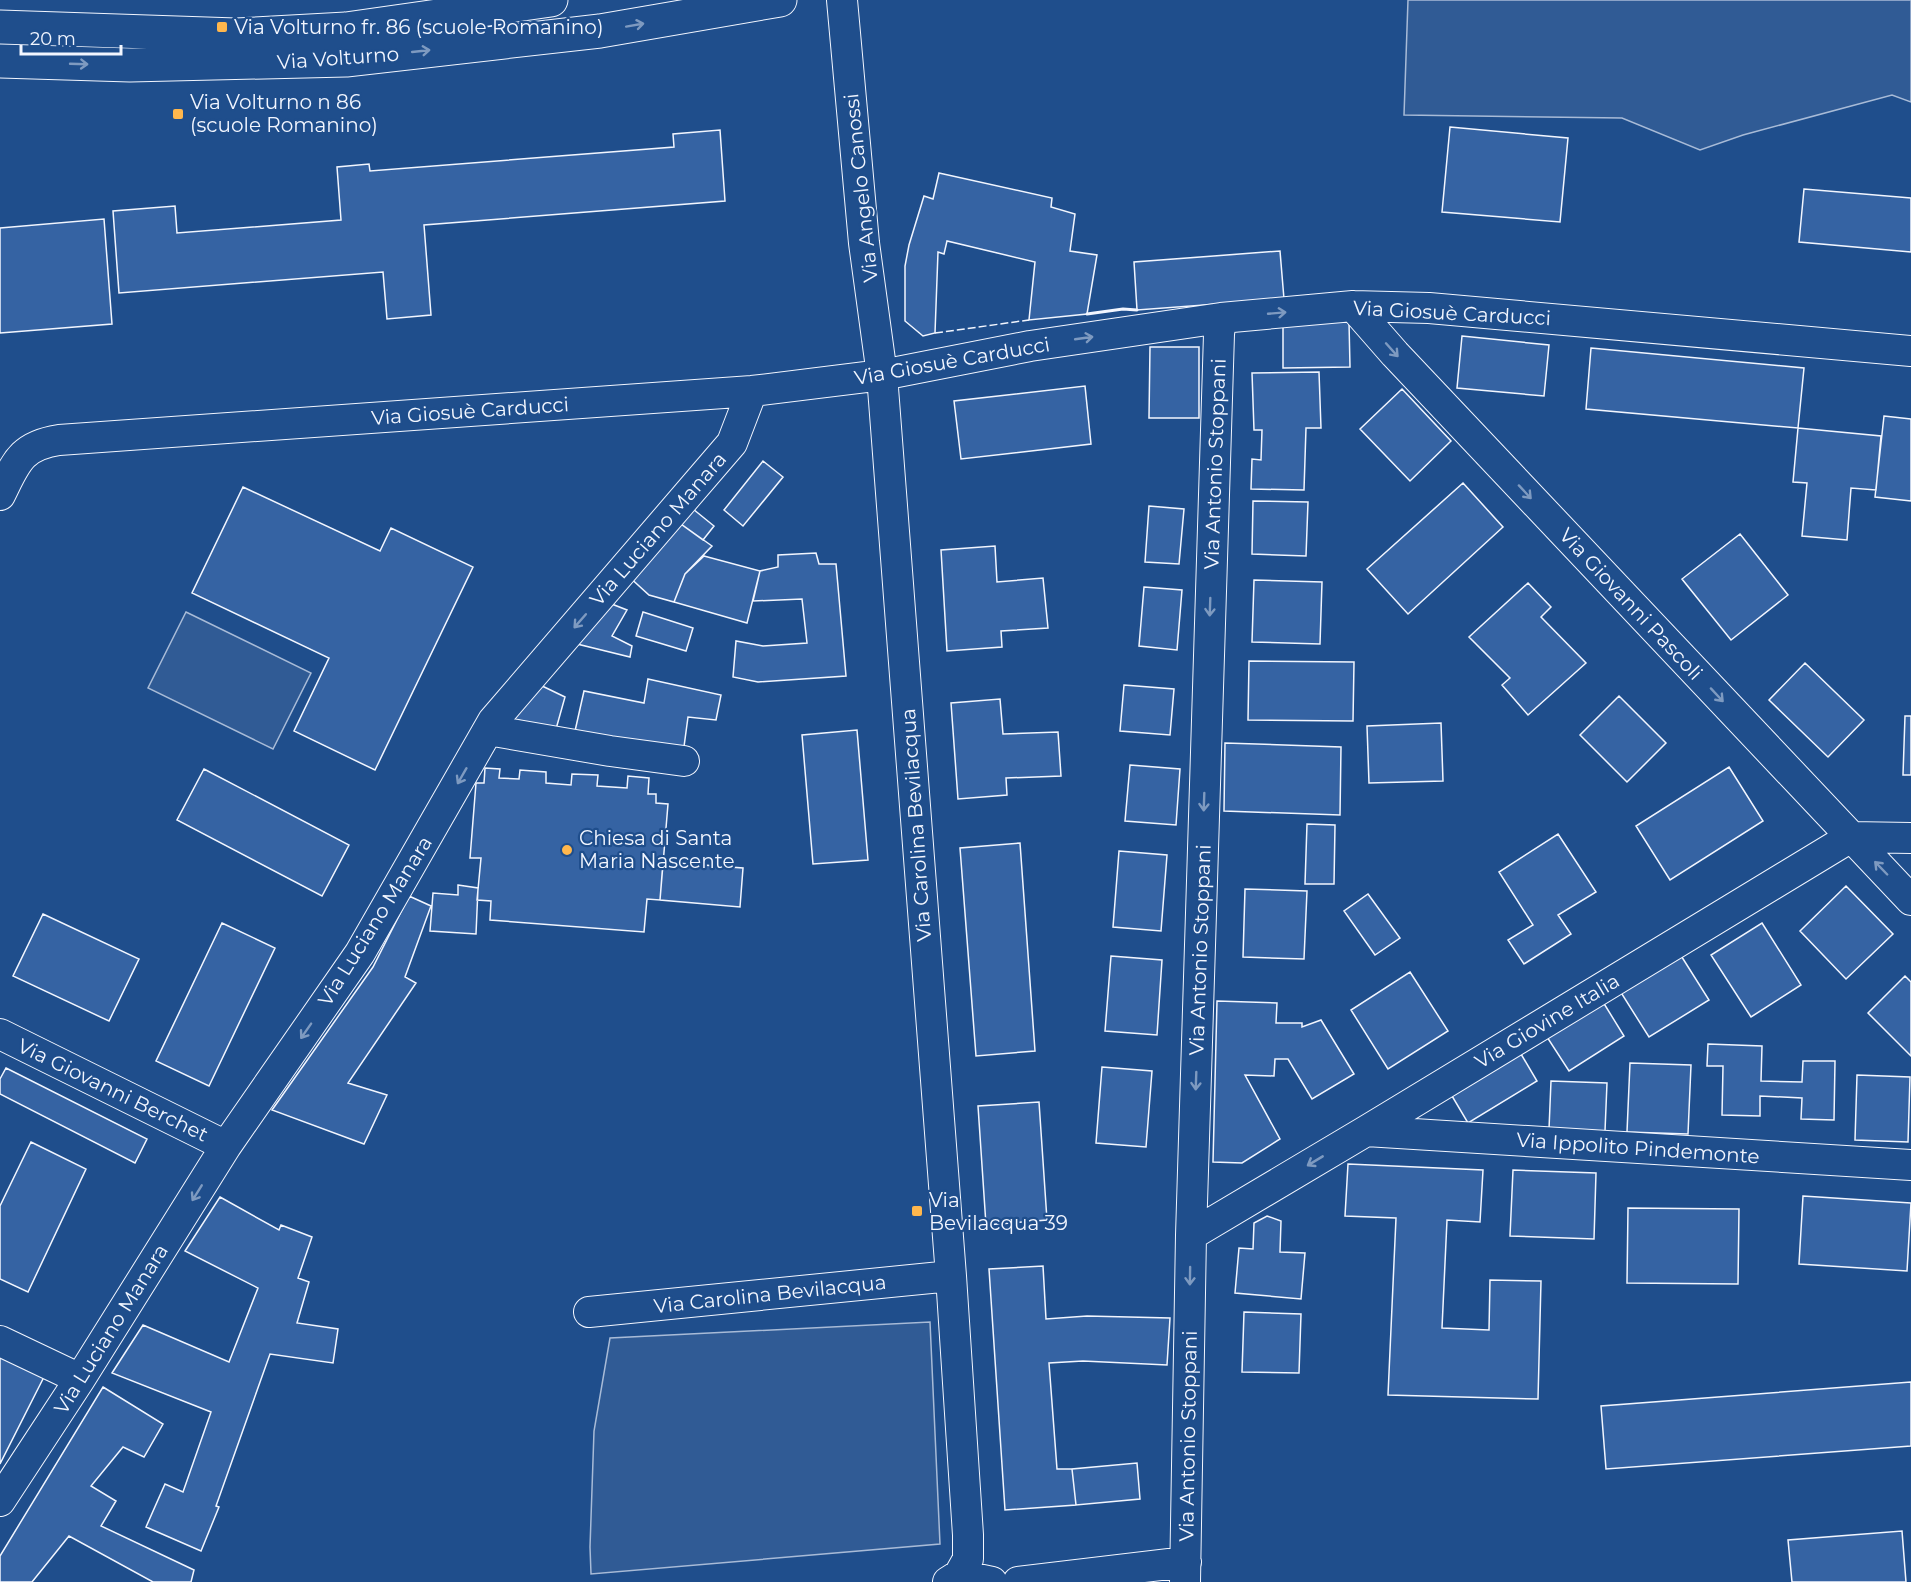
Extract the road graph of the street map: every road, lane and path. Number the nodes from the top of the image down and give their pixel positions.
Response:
1 (550, 0) edge
2 (780, 0) edge
3 (842, 0) edge
4 (0, 27) edge
5 (0, 61) edge
6 (1353, 306) junction
7 (1221, 318) junction
8 (1911, 351) edge
9 (882, 375) junction
10 (752, 391) junction
11 (8, 456) edge
12 (0, 495) edge
13 (489, 730) junction
14 (684, 761) dead end
15 (1851, 837) junction
16 (1911, 838) edge
17 (1911, 900) edge
18 (0, 1034) edge
19 (1366, 1131) junction
20 (226, 1146) junction
21 (1911, 1165) edge
22 (1191, 1235) junction
23 (951, 1275) junction
24 (589, 1312) dead end
25 (0, 1341) edge
26 (80, 1379) junction
27 (0, 1501) edge
28 (1186, 1572) edge
29 (953, 1578) edge
30 (992, 1582) edge
31 (1018, 1582) edge

1 - 4 street, Via Volturno
5 -> 2 street, Via Volturno
3 - 9 street, Via Angelo Canossi
7 -> 6 street, Via Giosuè Carducci
6 - 8 street, Via Giosuè Carducci
6 -> 15 street, Via Giovanni Pascoli
9 -> 7 street, Via Giosuè Carducci
7 -> 22 street, Via Antonio Stoppani
9 - 10 street, Via Giosuè Carducci
9 - 23 street, Via Carolina Bevilacqua
10 - 11 street, Via Giosuè Carducci
10 -> 13 street, Via Luciano Manara
11 - 12 street
13 - 14 street
13 -> 20 street, Via Luciano Manara
15 - 16 street
17 -> 15 street, Via Giovanni Pascoli
15 - 19 street, Via Giovine Italia
18 - 20 street, Via Giovanni Berchet
19 - 21 street, Via Ippolito Pindemonte
19 -> 22 street, Via Giovine Italia
20 -> 26 street, Via Luciano Manara
22 -> 28 street, Via Antonio Stoppani
23 - 24 street, Via Carolina Bevilacqua
23 - 29 street, Via Carolina Bevilacqua
25 - 26 street
26 - 27 street, Via Luciano Manara
28 - 31 street
29 - 30 street

